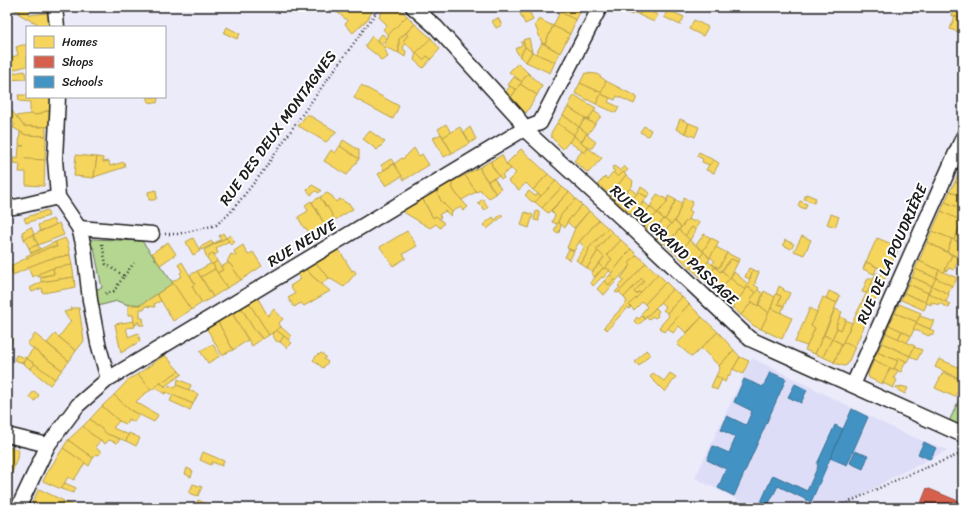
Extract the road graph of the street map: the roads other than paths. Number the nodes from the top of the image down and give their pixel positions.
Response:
1 (54, 7) edge
2 (413, 7) edge
3 (600, 7) edge
4 (57, 26) edge
5 (58, 98) edge
6 (524, 129) junction
7 (963, 137) edge
8 (58, 196) junction
9 (7, 208) edge
10 (79, 228) junction
11 (152, 234) road end
12 (108, 379) junction
13 (853, 385) junction
14 (7, 435) edge
15 (963, 435) edge
16 (48, 445) junction
17 (18, 508) edge

1 - 4 street
2 - 6 street, RUE DU GRAND PASSAGE
3 - 6 street, RUE NEUVE
5 - 8 street
6 - 12 street, RUE NEUVE
6 - 13 street, RUE DU GRAND PASSAGE
7 - 13 street, RUE DE LA POUDRIÈRE
8 - 9 street
8 - 10 street
10 - 11 street
10 - 12 street
12 - 16 street, RUE NEUVE
13 - 15 street, RUE DU GRAND PASSAGE
14 - 16 street
16 - 17 street, RUE NEUVE

